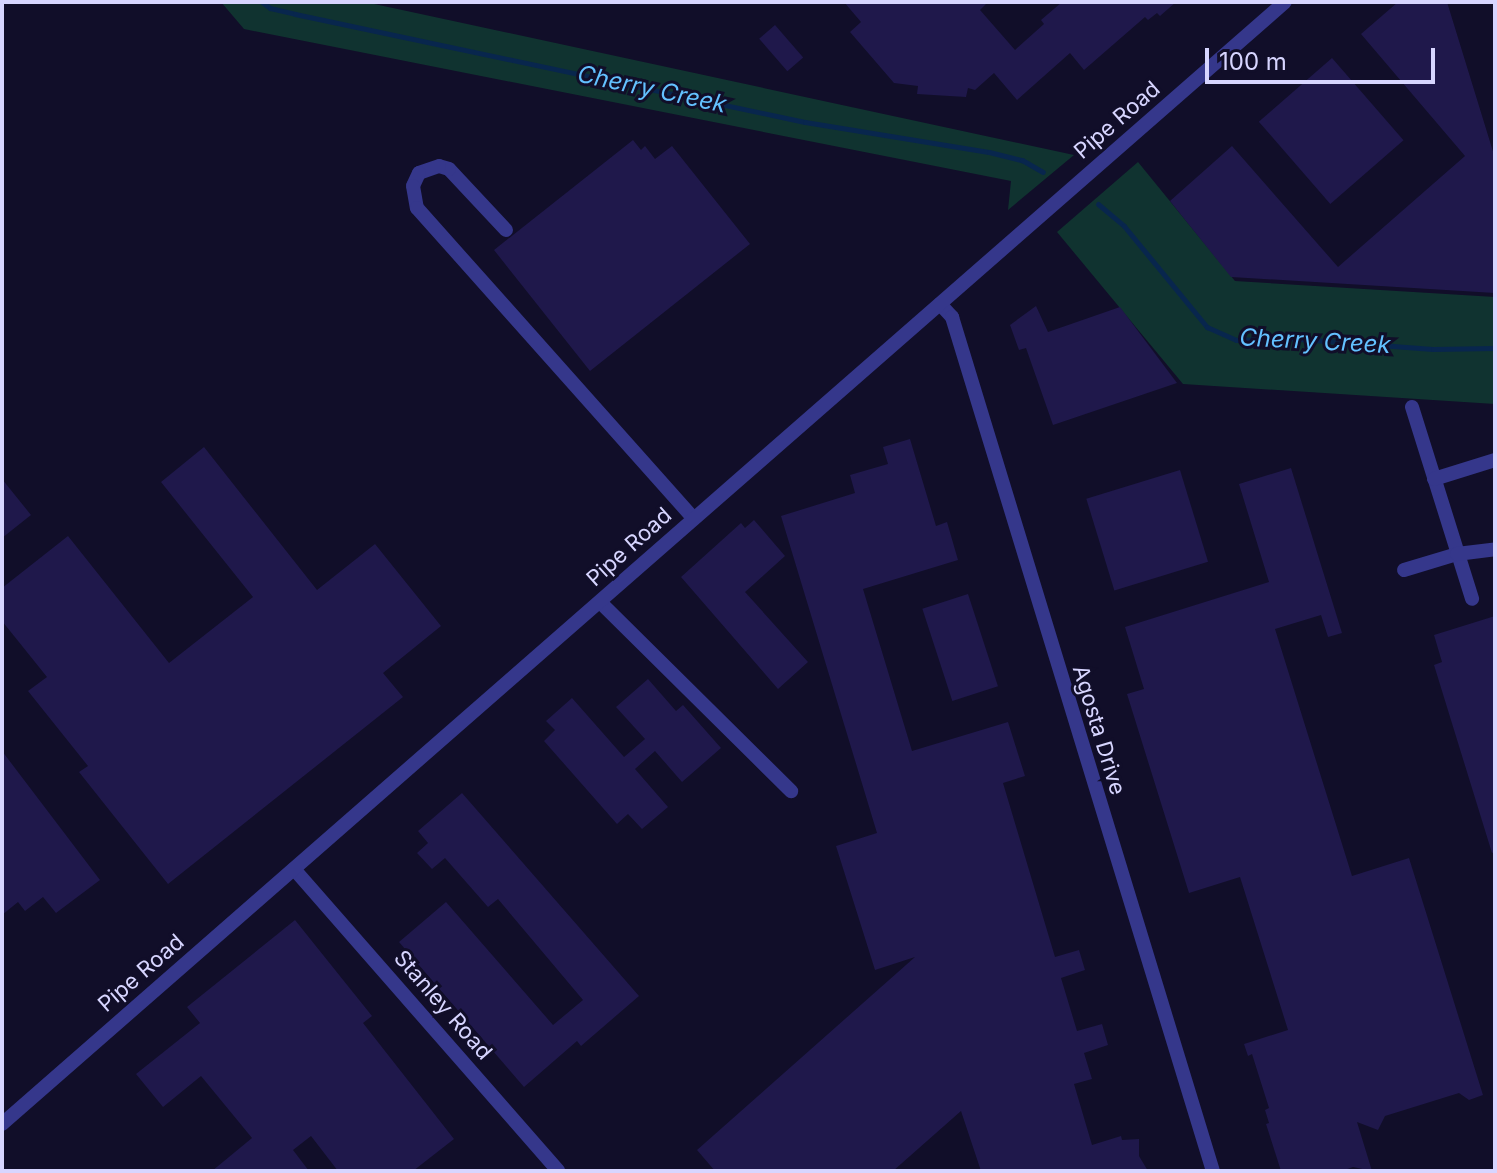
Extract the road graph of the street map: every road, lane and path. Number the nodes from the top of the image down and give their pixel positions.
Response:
1 (1285, 2) edge
2 (506, 230) dead end
3 (940, 304) junction
4 (1412, 407) dead end
5 (1495, 460) edge
6 (1434, 479) junction
7 (694, 519) junction
8 (1495, 549) edge
9 (1457, 554) junction
10 (1404, 570) dead end
11 (1472, 599) dead end
12 (600, 602) junction
13 (791, 791) dead end
14 (294, 869) junction
15 (2, 1124) edge
16 (558, 1171) edge
17 (1213, 1171) edge

1 - 3 street, Pipe Road
2 - 7 street
3 - 7 street, Pipe Road
3 - 17 street, Agosta Drive
4 - 6 street
5 - 6 street
6 - 9 street
7 - 12 street, Pipe Road
8 - 9 street
9 - 10 street
9 - 11 street
12 - 13 street
12 - 14 street, Pipe Road
14 - 15 street, Pipe Road
14 - 16 street, Stanley Road

